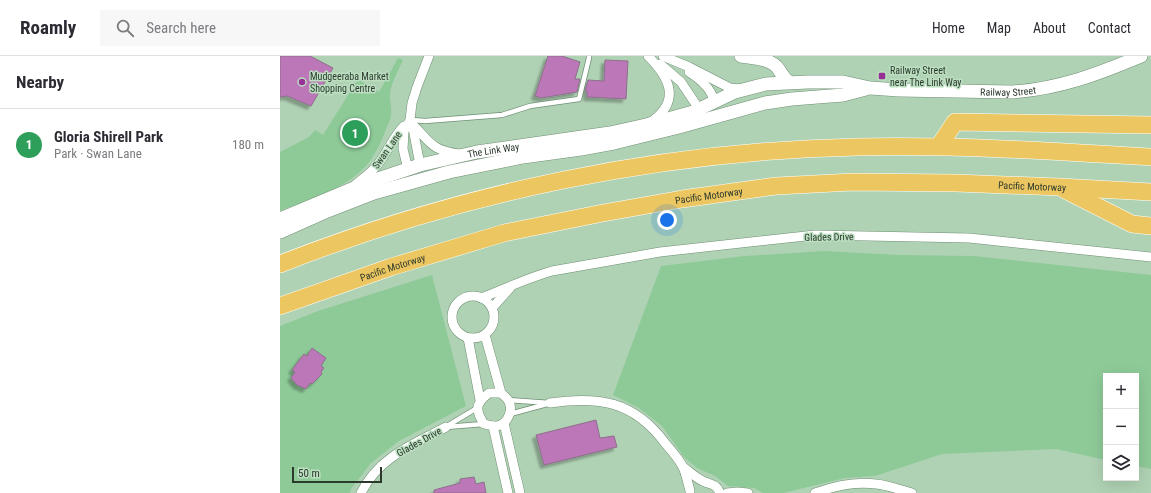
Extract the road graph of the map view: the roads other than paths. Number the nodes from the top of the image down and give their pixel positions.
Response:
1 (429, 56) edge
2 (589, 56) edge
3 (648, 56) edge
4 (663, 56) edge
5 (741, 56) edge
6 (1141, 56) edge
7 (789, 82) junction
8 (870, 88) junction
9 (746, 89) junction
10 (714, 103) junction
11 (699, 109) junction
12 (709, 119) junction
13 (410, 122) junction
14 (646, 125) junction
15 (1151, 125) edge
16 (939, 146) junction
17 (464, 154) junction
18 (1151, 158) edge
19 (414, 167) junction
20 (418, 180) junction
21 (1060, 187) junction
22 (347, 190) junction
23 (1151, 192) edge
24 (280, 219) edge
25 (1151, 226) edge
26 (280, 232) edge
27 (1151, 257) edge
28 (280, 264) edge
29 (511, 287) junction
30 (481, 298) junction
31 (280, 306) edge
32 (492, 308) junction
33 (485, 335) junction
34 (468, 338) junction
35 (500, 393) junction
36 (508, 400) junction
37 (550, 403) junction
38 (479, 404) junction
39 (510, 414) junction
40 (504, 423) junction
41 (488, 425) junction
42 (446, 427) junction
43 (683, 467) junction
44 (705, 482) junction
45 (690, 492) edge
46 (361, 493) edge
47 (508, 493) edge
48 (520, 493) edge
49 (720, 493) edge
50 (727, 493) edge
51 (748, 493) edge
52 (815, 493) edge
53 (912, 493) edge

1 - 13 street, Swan Lane
2 - 13 lane
3 - 11 street
3 - 14 street
4 - 9 street, Railway Street
4 - 10 street, Railway Street
5 - 7 main road
6 - 8 main road, Railway Street
7 - 8 main road, Railway Street
7 - 9 main road, Railway Street
8 - 12 main road, Railway Street
9 - 10 main road, Railway Street
10 - 11 main road, The Link Way
10 - 12 main road
11 - 12 main road
11 - 14 main road, The Link Way
12 - 20 main road, Railway Street
13 - 17 street, Swan Lane
13 - 19 street, Swan Lane
13 - 19 street, Swan Lane
13 - 22 street, Swan Lane
14 - 17 main road, The Link Way
15 - 16 highway
16 - 18 highway
16 - 28 highway
17 - 19 main road, The Link Way
19 - 20 main road
19 - 22 main road, The Link Way
20 - 26 main road, Railway Street
21 - 23 highway, Pacific Motorway
21 - 25 highway
21 - 31 highway, Pacific Motorway
22 - 24 main road, The Link Way
27 - 29 street, Glades Drive
29 - 30 street, Glades Drive
29 - 32 street, Glades Drive
30 - 32 street
30 - 34 street, Glades Drive
32 - 33 street
33 - 34 street
33 - 35 street
34 - 38 street
35 - 36 street
35 - 38 street, Glades Drive
36 - 37 lane
36 - 39 street
37 - 39 lane
37 - 43 street
38 - 41 street
38 - 42 lane, Glades Drive
39 - 40 street
40 - 41 street, Glades Drive
40 - 48 street
41 - 42 lane, Glades Drive
41 - 47 street
42 - 46 street, Glades Drive
43 - 44 street
43 - 45 street
44 - 45 street
44 - 49 street
50 - 51 street
52 - 53 street

